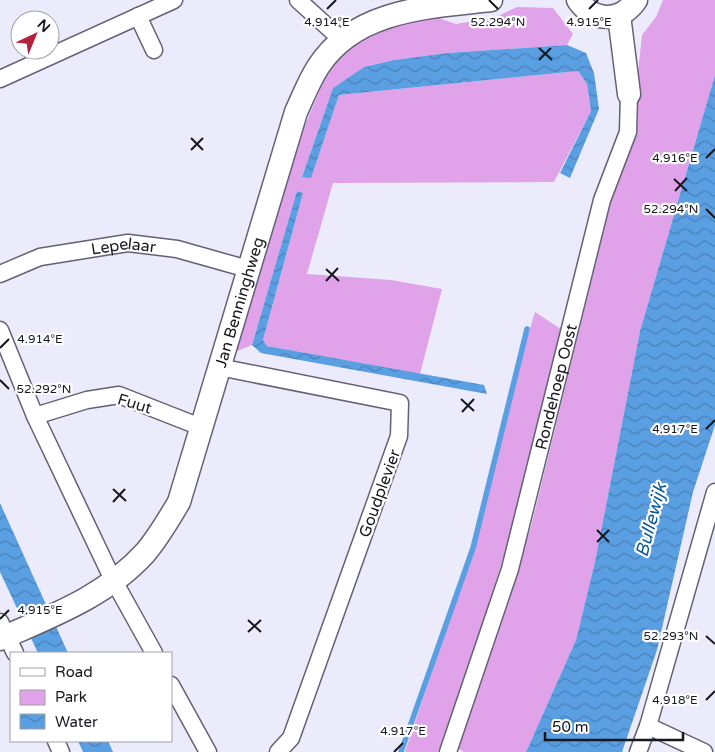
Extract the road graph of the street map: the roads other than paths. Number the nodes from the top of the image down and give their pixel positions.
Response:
1 (174, 0) edge
2 (298, 0) edge
3 (491, 0) edge
4 (578, 0) edge
5 (636, 0) edge
6 (619, 15) junction
7 (138, 16) junction
8 (342, 40) junction
9 (154, 50) dead end
10 (0, 79) edge
11 (629, 94) joint
12 (248, 269) junction
13 (0, 274) edge
14 (0, 330) edge
15 (219, 367) junction
16 (36, 416) junction
17 (203, 428) junction
18 (715, 492) edge
19 (114, 582) junction
20 (8, 637) edge
21 (153, 652) edge
22 (172, 687) edge
23 (648, 726) junction
24 (208, 752) edge
25 (278, 752) edge
26 (448, 752) edge
27 (638, 752) edge
28 (704, 752) edge

1 - 7 street
2 - 8 street
3 - 8 street, Jan Benninghweg
4 - 6 street
5 - 6 street
6 - 11 street, Rondehoep Oost
7 - 9 street
7 - 10 street
8 - 12 street, Jan Benninghweg
11 - 26 street, Rondehoep Oost
12 - 13 street, Lepelaar
12 - 15 street, Jan Benninghweg
14 - 16 street
15 - 17 street, Jan Benninghweg
15 - 25 street, Goudplevier
16 - 17 street, Fuut
16 - 19 street
17 - 19 street, Jan Benninghweg
18 - 23 street
19 - 20 street, Jan Benninghweg
19 - 21 street
22 - 24 street
23 - 27 street
23 - 28 street

